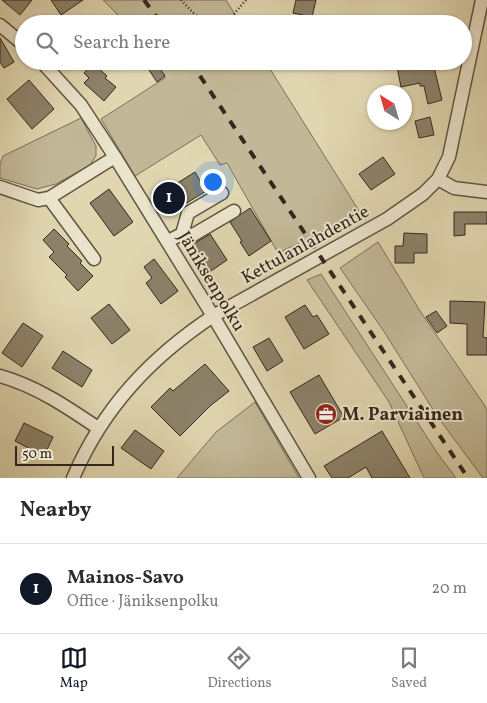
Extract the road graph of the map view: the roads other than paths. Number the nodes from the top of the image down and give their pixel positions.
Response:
1 (482, 0) edge
2 (0, 26) edge
3 (482, 34) edge
4 (15, 38) edge
5 (49, 70) edge
6 (115, 157) junction
7 (438, 179) junction
8 (0, 187) edge
9 (487, 192) edge
10 (222, 193) dead end
11 (49, 198) junction
12 (234, 211) dead end
13 (182, 234) junction
14 (168, 241) junction
15 (94, 259) dead end
16 (213, 316) junction
17 (0, 376) edge
18 (98, 428) junction
19 (72, 478) edge
20 (309, 478) edge

1 - 3 street, Kettulanlahdentie
2 - 4 street
3 - 7 street, Kettulanlahdentie
5 - 6 street, Jäniksenpolku
6 - 11 street
6 - 14 street, Jäniksenpolku
7 - 9 street
7 - 16 street, Kettulanlahdentie
8 - 11 street
10 - 13 street
11 - 15 street
12 - 13 street
13 - 14 street
14 - 16 street, Jäniksenpolku
16 - 18 street, Kettulanlahdentie
16 - 20 street, Jäniksenpolku
17 - 18 street
18 - 19 street, Kettulanlahdentie

